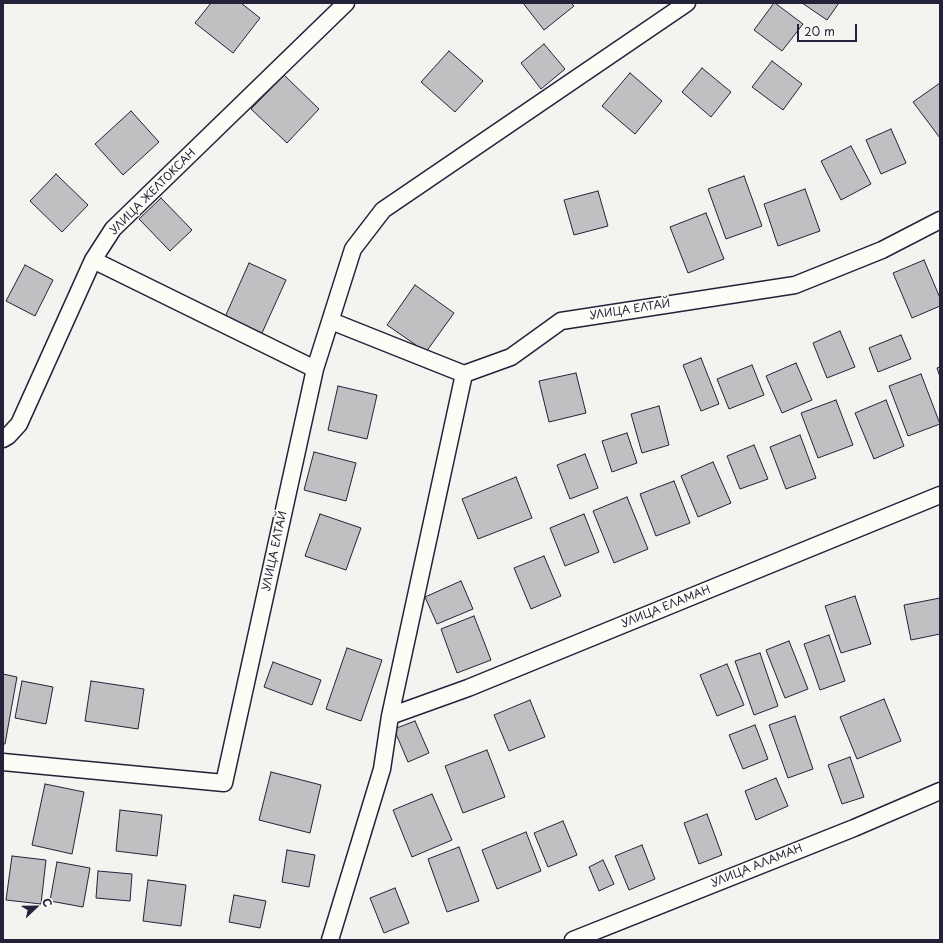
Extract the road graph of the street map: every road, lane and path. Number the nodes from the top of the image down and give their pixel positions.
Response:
1 (346, 3) edge
2 (687, 3) edge
3 (940, 220) edge
4 (94, 260) junction
5 (330, 320) junction
6 (315, 369) junction
7 (464, 374) junction
8 (3, 439) edge
9 (940, 495) edge
10 (390, 716) junction
11 (3, 762) edge
12 (940, 792) edge
13 (330, 940) edge
14 (573, 940) edge

1 - 4 street, УЛИЦА ЖЕЛТОКСАН
2 - 5 street, УЛИЦА ЕЛТАЙ
3 - 7 street, УЛИЦА ЕЛТАЙ
4 - 6 street
4 - 8 street, УЛИЦА ЖЕЛТОКСАН
5 - 6 street, УЛИЦА ЕЛТАЙ
5 - 7 street
6 - 11 street, УЛИЦА ЕЛТАЙ
7 - 10 street
9 - 10 street, УЛИЦА ЕЛАМАН
10 - 13 street
12 - 14 street, УЛИЦА АЛАМАН

